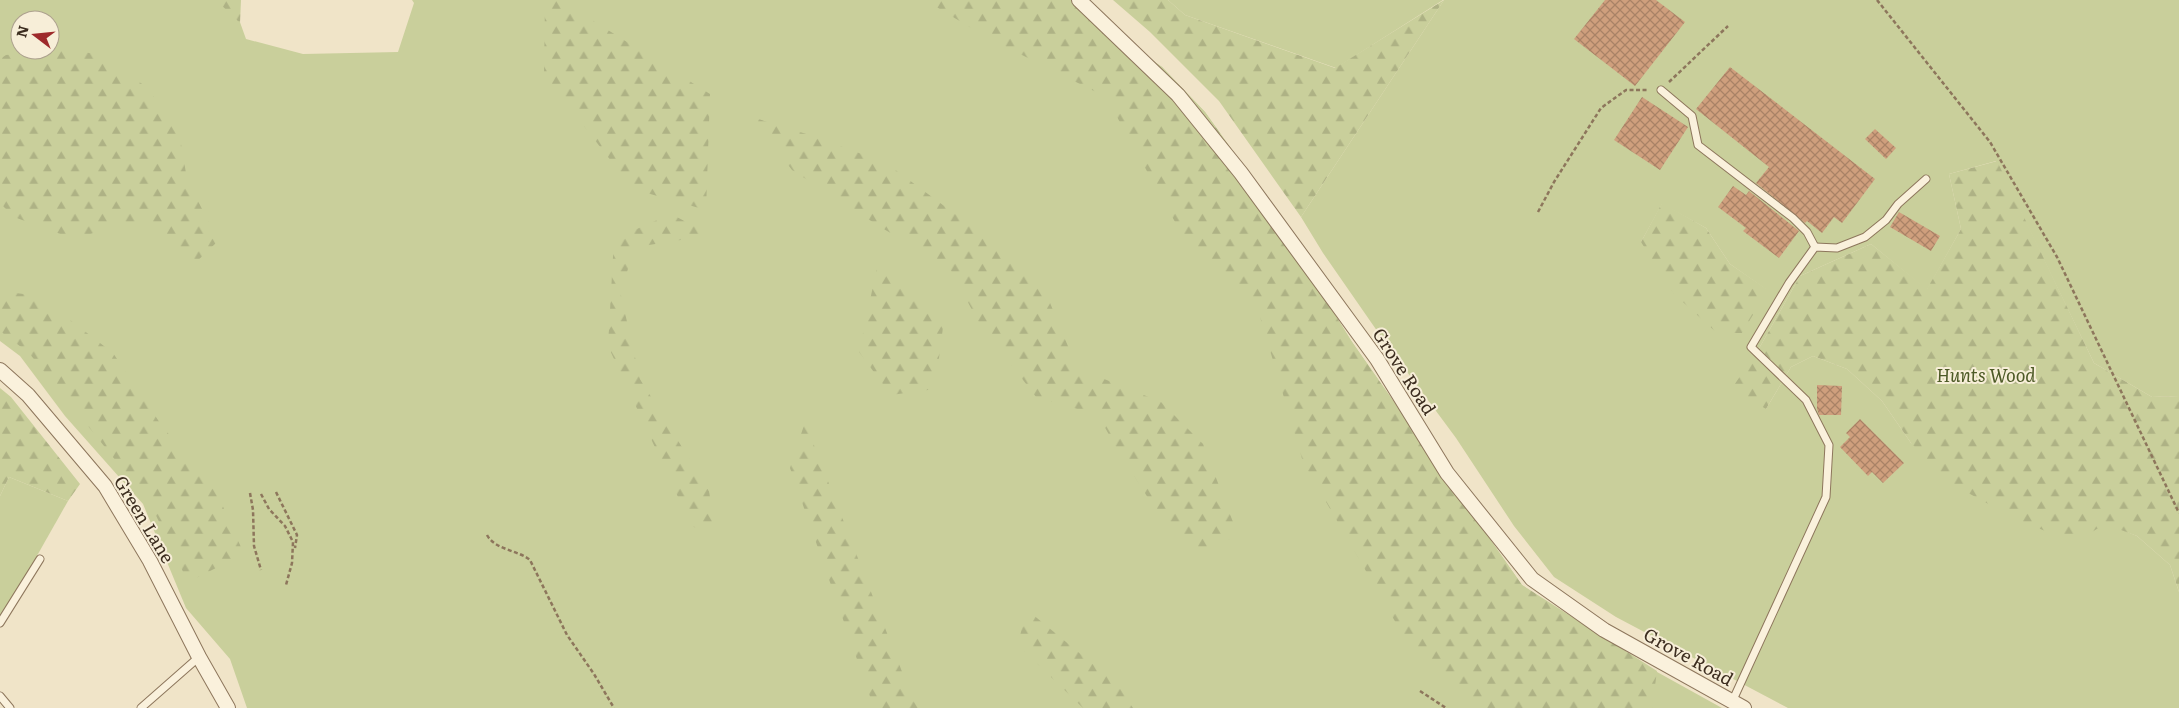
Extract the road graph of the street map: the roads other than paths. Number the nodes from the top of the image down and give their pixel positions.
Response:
1 (1079, 0) edge
2 (1661, 90) road end
3 (1926, 179) dead end
4 (1815, 247) junction
5 (0, 370) edge
6 (40, 559) dead end
7 (0, 622) edge
8 (199, 657) junction
9 (0, 696) edge
10 (1738, 705) edge
11 (10, 708) edge
12 (141, 708) edge
13 (228, 708) edge

1 - 10 street, Grove Road
2 - 4 lane
3 - 4 lane
4 - 10 lane
5 - 8 street, Green Lane
6 - 7 lane
8 - 12 lane
8 - 13 street, Green Lane
9 - 11 lane

